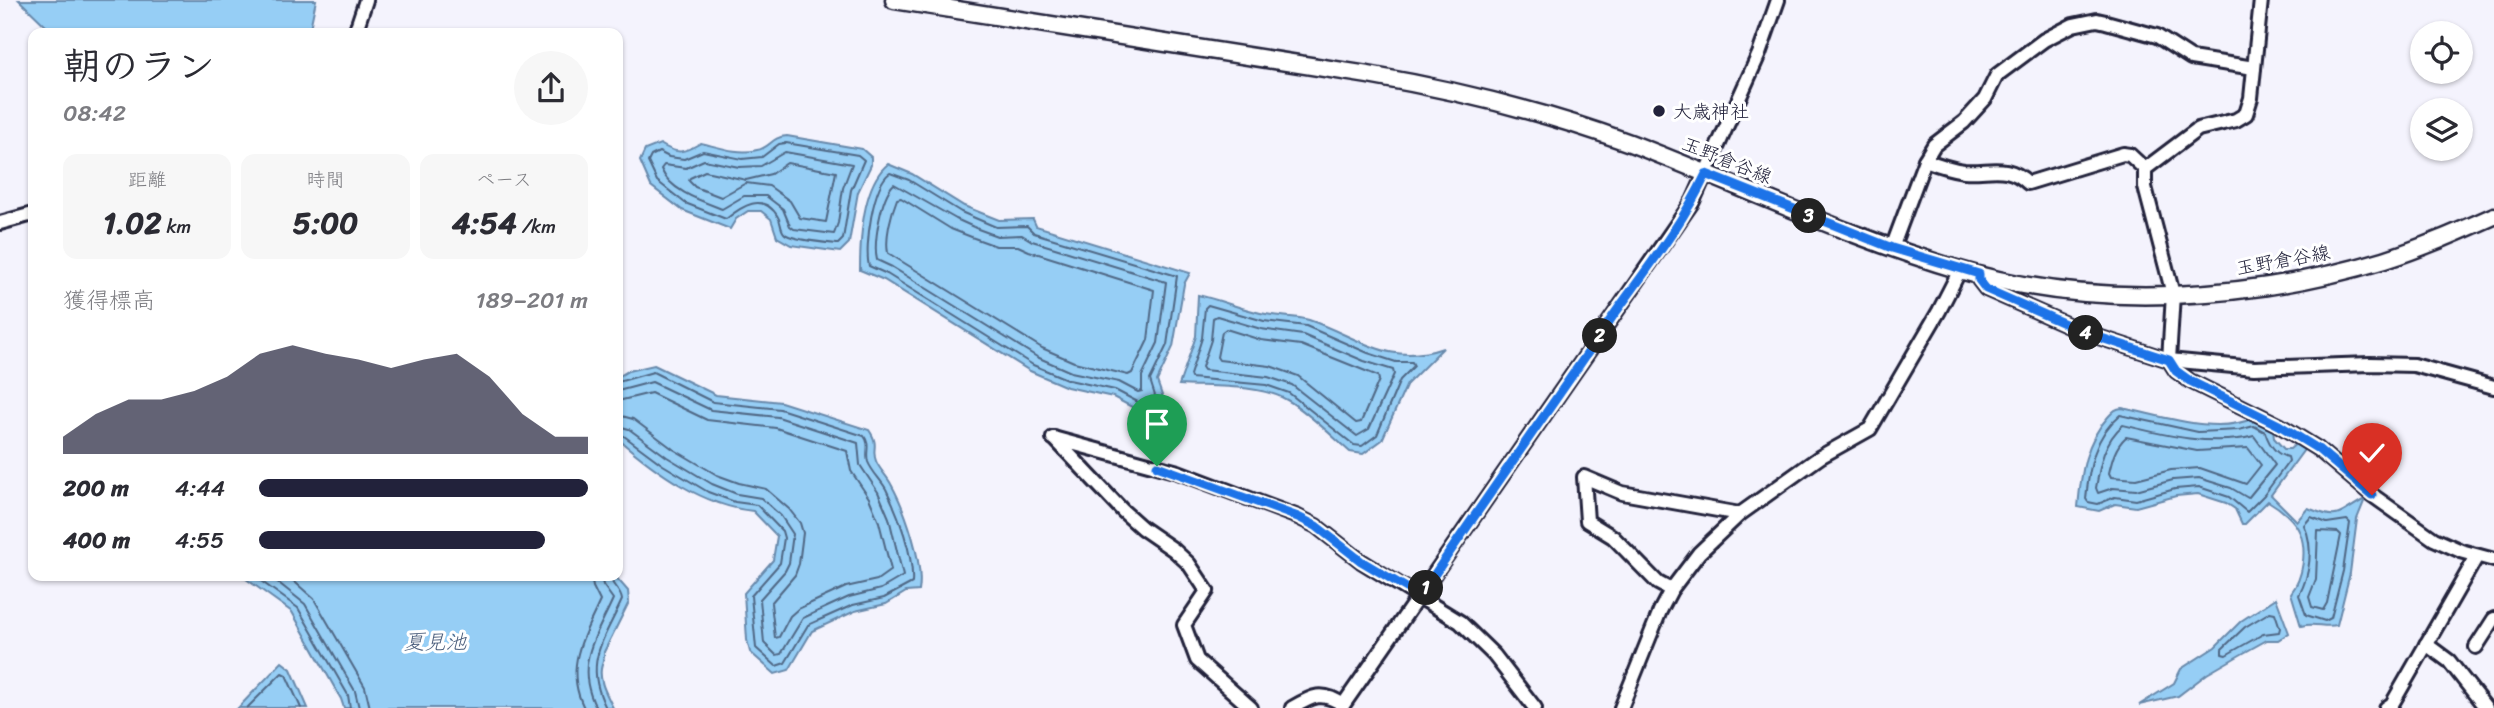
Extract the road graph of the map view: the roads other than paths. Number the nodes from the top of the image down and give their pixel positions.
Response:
1 (366, 0) edge
2 (894, 0) edge
3 (1778, 0) edge
4 (2261, 0) edge
5 (357, 28) edge
6 (2254, 68) junction
7 (1926, 160) junction
8 (2145, 169) junction
9 (1706, 174) junction
10 (28, 215) edge
11 (2494, 216) edge
12 (0, 223) edge
13 (1892, 248) junction
14 (1960, 270) junction
15 (1979, 274) junction
16 (2173, 294) junction
17 (2169, 360) junction
18 (2494, 387) edge
19 (1740, 514) junction
20 (2477, 556) junction
21 (2494, 560) edge
22 (1671, 590) junction
23 (1420, 596) junction
24 (2494, 619) edge
25 (2426, 643) junction
26 (2476, 647) dead end
27 (1627, 706) edge
28 (1342, 707) edge
29 (1251, 708) edge
30 (1292, 708) edge
31 (1535, 708) edge
32 (2386, 708) edge
33 (2486, 708) edge

1 - 5 street
2 - 9 main road, 玉野倉谷線
3 - 9 street
4 - 6 street
6 - 7 street
6 - 8 street
7 - 8 street
7 - 13 street
8 - 16 street
9 - 13 main road, 玉野倉谷線
9 - 23 street
10 - 12 street
11 - 16 main road, 玉野倉谷線
13 - 14 main road, 玉野倉谷線
14 - 15 main road, 玉野倉谷線
14 - 19 street
15 - 16 main road, 玉野倉谷線
15 - 17 street
16 - 17 street
17 - 18 street
17 - 20 street
19 - 22 street
19 - 22 street
20 - 21 street
20 - 25 street
22 - 27 street
23 - 28 street
23 - 29 street
23 - 31 street
24 - 26 street
25 - 32 street
25 - 33 street
28 - 30 street

